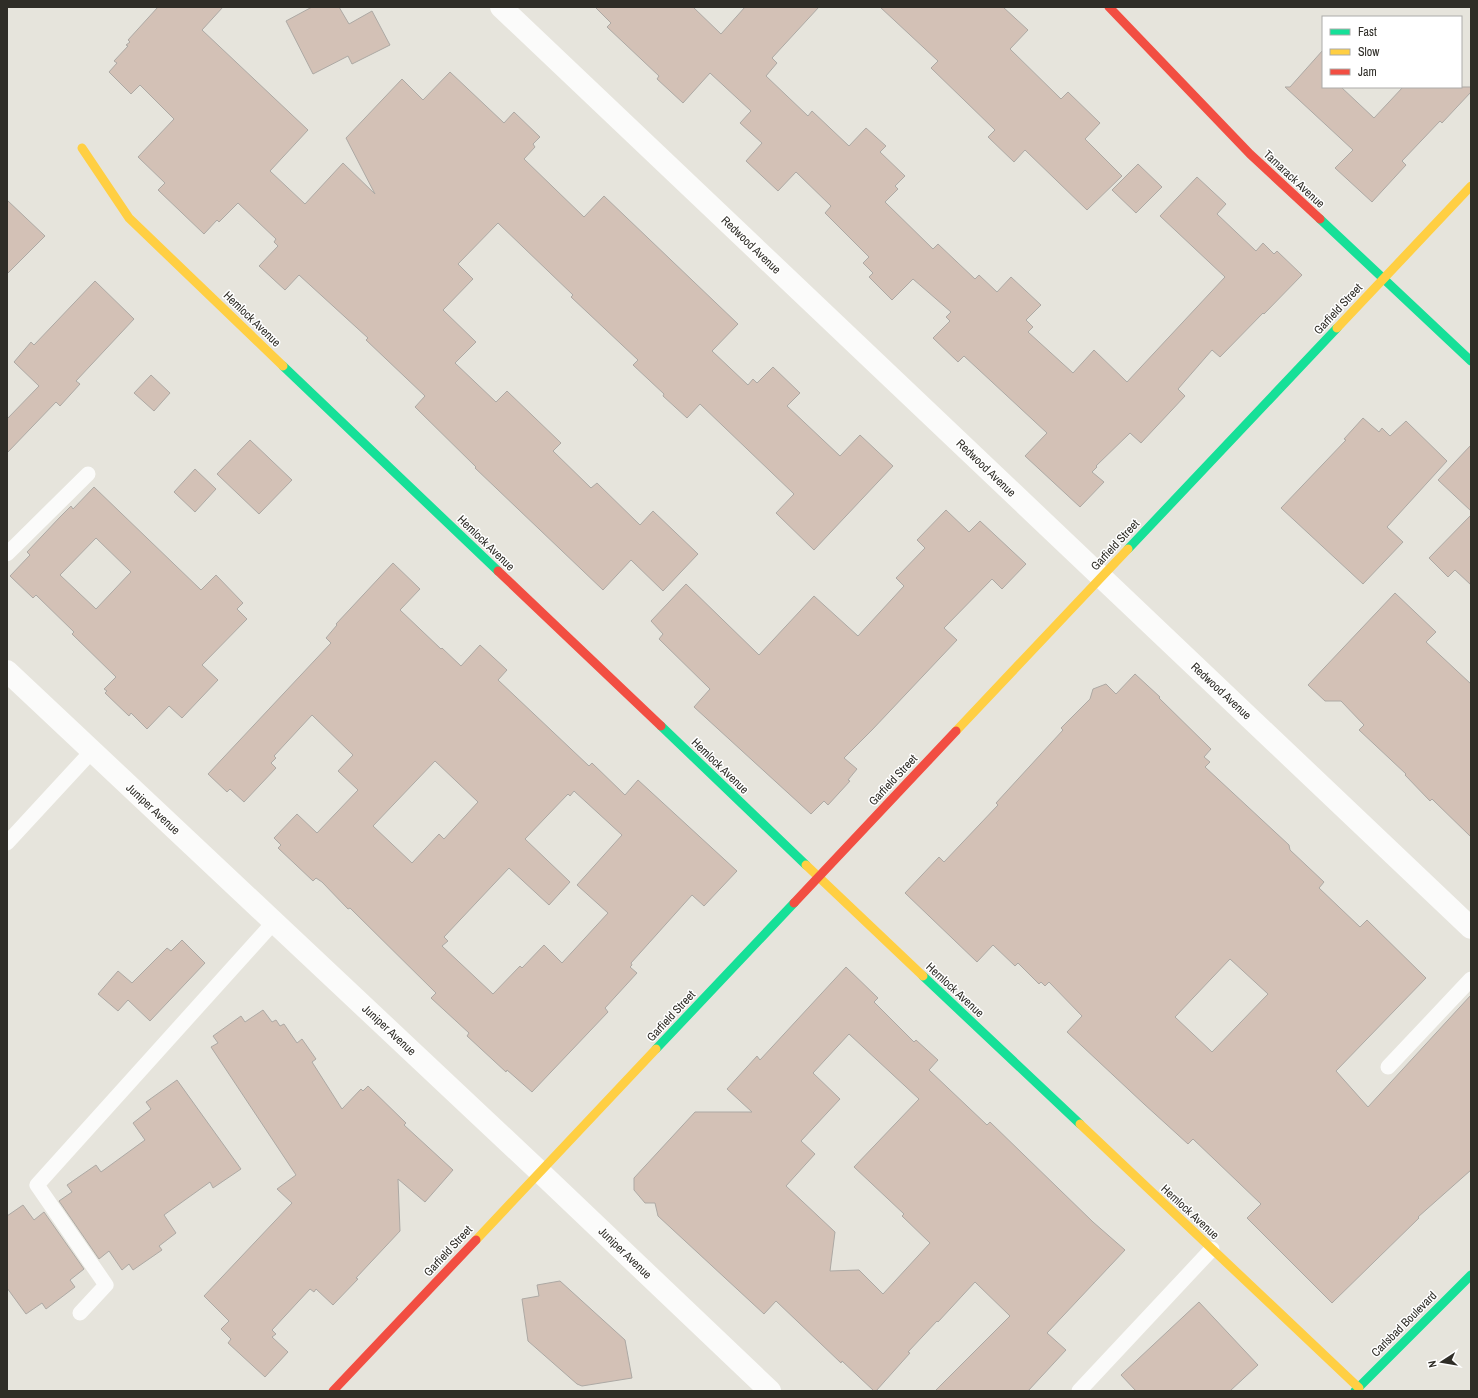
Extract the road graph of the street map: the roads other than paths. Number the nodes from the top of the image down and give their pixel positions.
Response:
1 (501, 7) edge
2 (1109, 7) edge
3 (82, 148) dead end
4 (1471, 186) edge
5 (1383, 279) junction
6 (1471, 361) edge
7 (88, 474) dead end
8 (7, 554) edge
9 (1101, 577) junction
10 (7, 671) edge
11 (92, 750) junction
12 (7, 843) edge
13 (818, 877) junction
14 (274, 922) junction
15 (1471, 928) edge
16 (1471, 979) edge
17 (1388, 1067) dead end
18 (540, 1172) junction
19 (1212, 1249) junction
20 (1471, 1275) edge
21 (80, 1313) dead end
22 (1357, 1389) edge
23 (333, 1391) edge
24 (770, 1391) edge
25 (1079, 1391) edge

1 - 9 street, Redwood Avenue
2 - 5 street, Tamarack Avenue
3 - 13 street, Hemlock Avenue
4 - 5 street, Garfield Street
5 - 6 street, Tamarack Avenue
5 - 9 street, Garfield Street
7 - 8 lane
9 - 13 street, Garfield Street
9 - 15 street, Redwood Avenue
10 - 11 street, Juniper Avenue
11 - 12 lane
11 - 14 street, Juniper Avenue
13 - 18 street, Garfield Street
13 - 19 street, Hemlock Avenue
14 - 18 street, Juniper Avenue
14 - 21 lane
16 - 17 lane
18 - 23 street, Garfield Street
18 - 24 street, Juniper Avenue
19 - 22 street, Hemlock Avenue
19 - 25 lane
20 - 22 street, Carlsbad Boulevard

